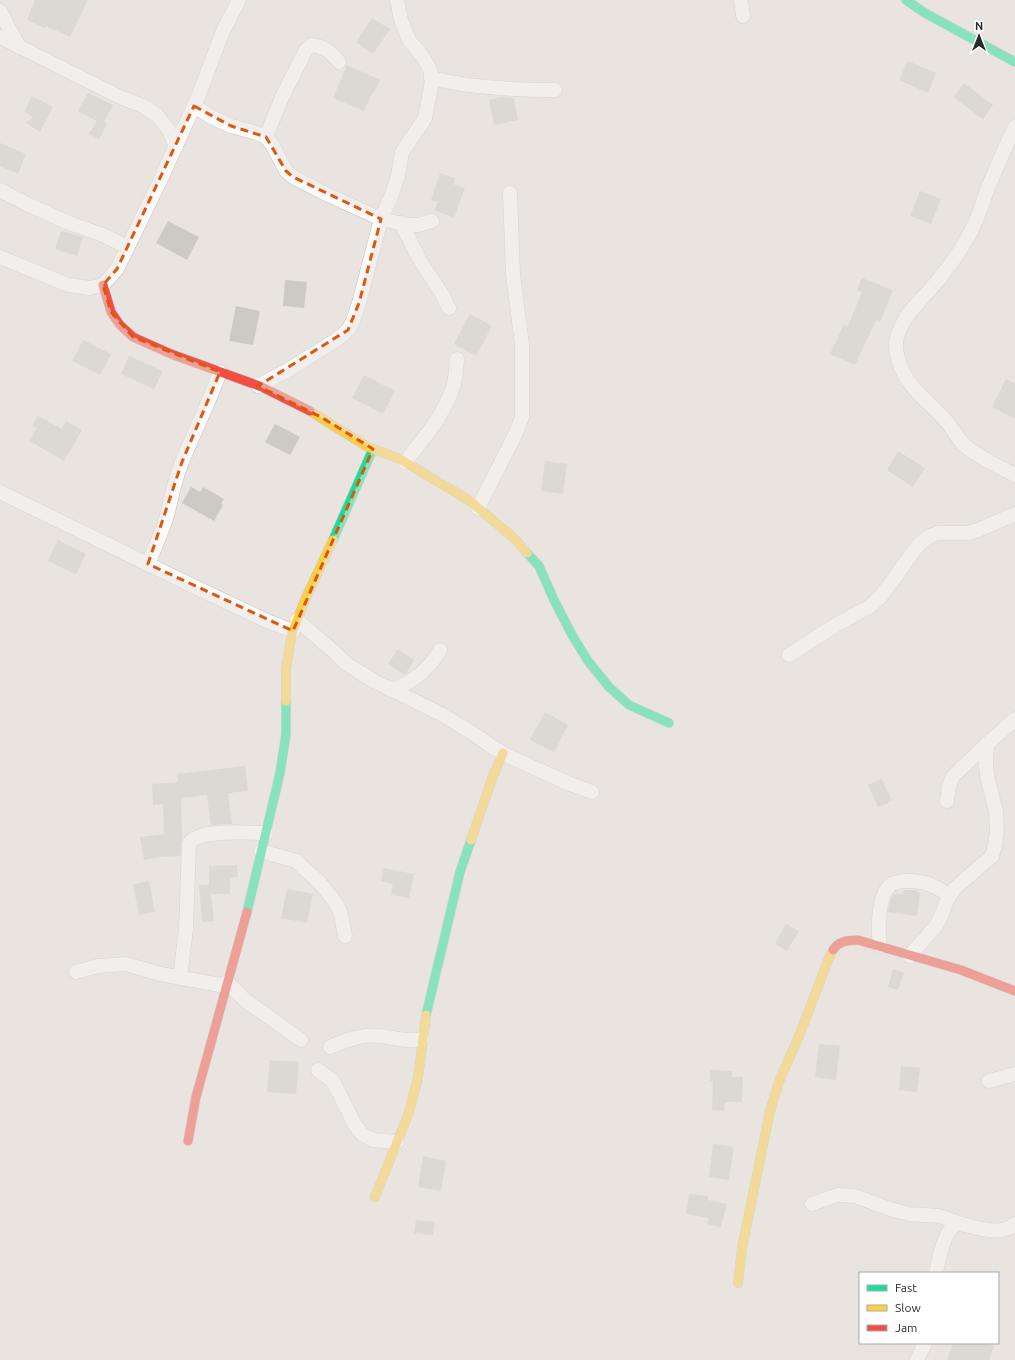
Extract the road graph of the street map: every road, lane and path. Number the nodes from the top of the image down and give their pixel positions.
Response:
1 (8, 0) edge
2 (239, 0) edge
3 (397, 0) edge
4 (741, 0) edge
5 (906, 0) edge
6 (0, 10) edge
7 (743, 16) dead end
8 (0, 37) edge
9 (19, 47) junction
10 (339, 62) dead end
11 (1015, 62) edge
12 (431, 78) junction
13 (556, 90) dead end
14 (194, 106) junction
15 (1015, 127) edge
16 (266, 137) junction
17 (176, 146) junction
18 (0, 190) edge
19 (510, 193) dead end
20 (381, 219) junction
21 (432, 222) dead end
22 (401, 224) junction
23 (127, 247) junction
24 (0, 257) edge
25 (103, 285) junction
26 (449, 308) dead end
27 (457, 360) dead end
28 (220, 372) junction
29 (258, 386) junction
30 (373, 449) junction
31 (405, 462) junction
32 (1015, 475) edge
33 (0, 492) edge
34 (478, 508) junction
35 (1015, 514) edge
36 (148, 564) junction
37 (295, 625) junction
38 (440, 650) dead end
39 (789, 655) dead end
40 (392, 690) junction
41 (1015, 719) edge
42 (669, 723) dead end
43 (987, 744) junction
44 (503, 753) junction
45 (592, 792) dead end
46 (947, 802) dead end
47 (266, 833) junction
48 (261, 851) junction
49 (950, 896) junction
50 (345, 936) dead end
51 (880, 946) junction
52 (909, 956) junction
53 (76, 972) dead end
54 (180, 978) junction
55 (226, 984) junction
56 (1015, 991) edge
57 (422, 1039) junction
58 (301, 1040) dead end
59 (330, 1047) dead end
60 (318, 1070) dead end
61 (1015, 1074) edge
62 (989, 1080) dead end
63 (188, 1141) dead end
64 (397, 1142) junction
65 (375, 1197) dead end
66 (812, 1204) dead end
67 (962, 1224) junction
68 (1015, 1224) edge
69 (936, 1272) edge
70 (738, 1283) dead end
71 (924, 1344) edge
72 (916, 1360) edge

1 - 6 street
2 - 14 street
3 - 12 street
4 - 7 street
5 - 11 street
6 - 9 street
8 - 9 street
9 - 17 street
10 - 16 street
12 - 13 street
12 - 20 street
14 - 16 street
14 - 17 street
15 - 32 street
16 - 20 street
17 - 23 street
18 - 23 street
19 - 34 street
20 - 22 street
20 - 29 street
21 - 22 street
22 - 26 street
23 - 25 street
24 - 25 street
25 - 28 street
27 - 31 street
28 - 29 street
28 - 36 street
29 - 30 street
30 - 31 street
30 - 37 street
31 - 34 street
33 - 36 street
34 - 42 street
35 - 39 street
36 - 37 street
37 - 40 street
37 - 47 street
38 - 40 street
40 - 44 street
41 - 43 street
43 - 46 street
43 - 49 street
44 - 45 street
44 - 57 street
47 - 48 street
47 - 54 street
48 - 50 street
48 - 55 street
49 - 51 street
49 - 52 street
51 - 52 street
51 - 70 street
52 - 56 street
53 - 54 street
54 - 55 street
55 - 58 street
55 - 63 street
57 - 59 street
57 - 64 street
60 - 64 street
61 - 62 street
64 - 65 street
66 - 67 street
67 - 68 street
67 - 69 street
71 - 72 street

